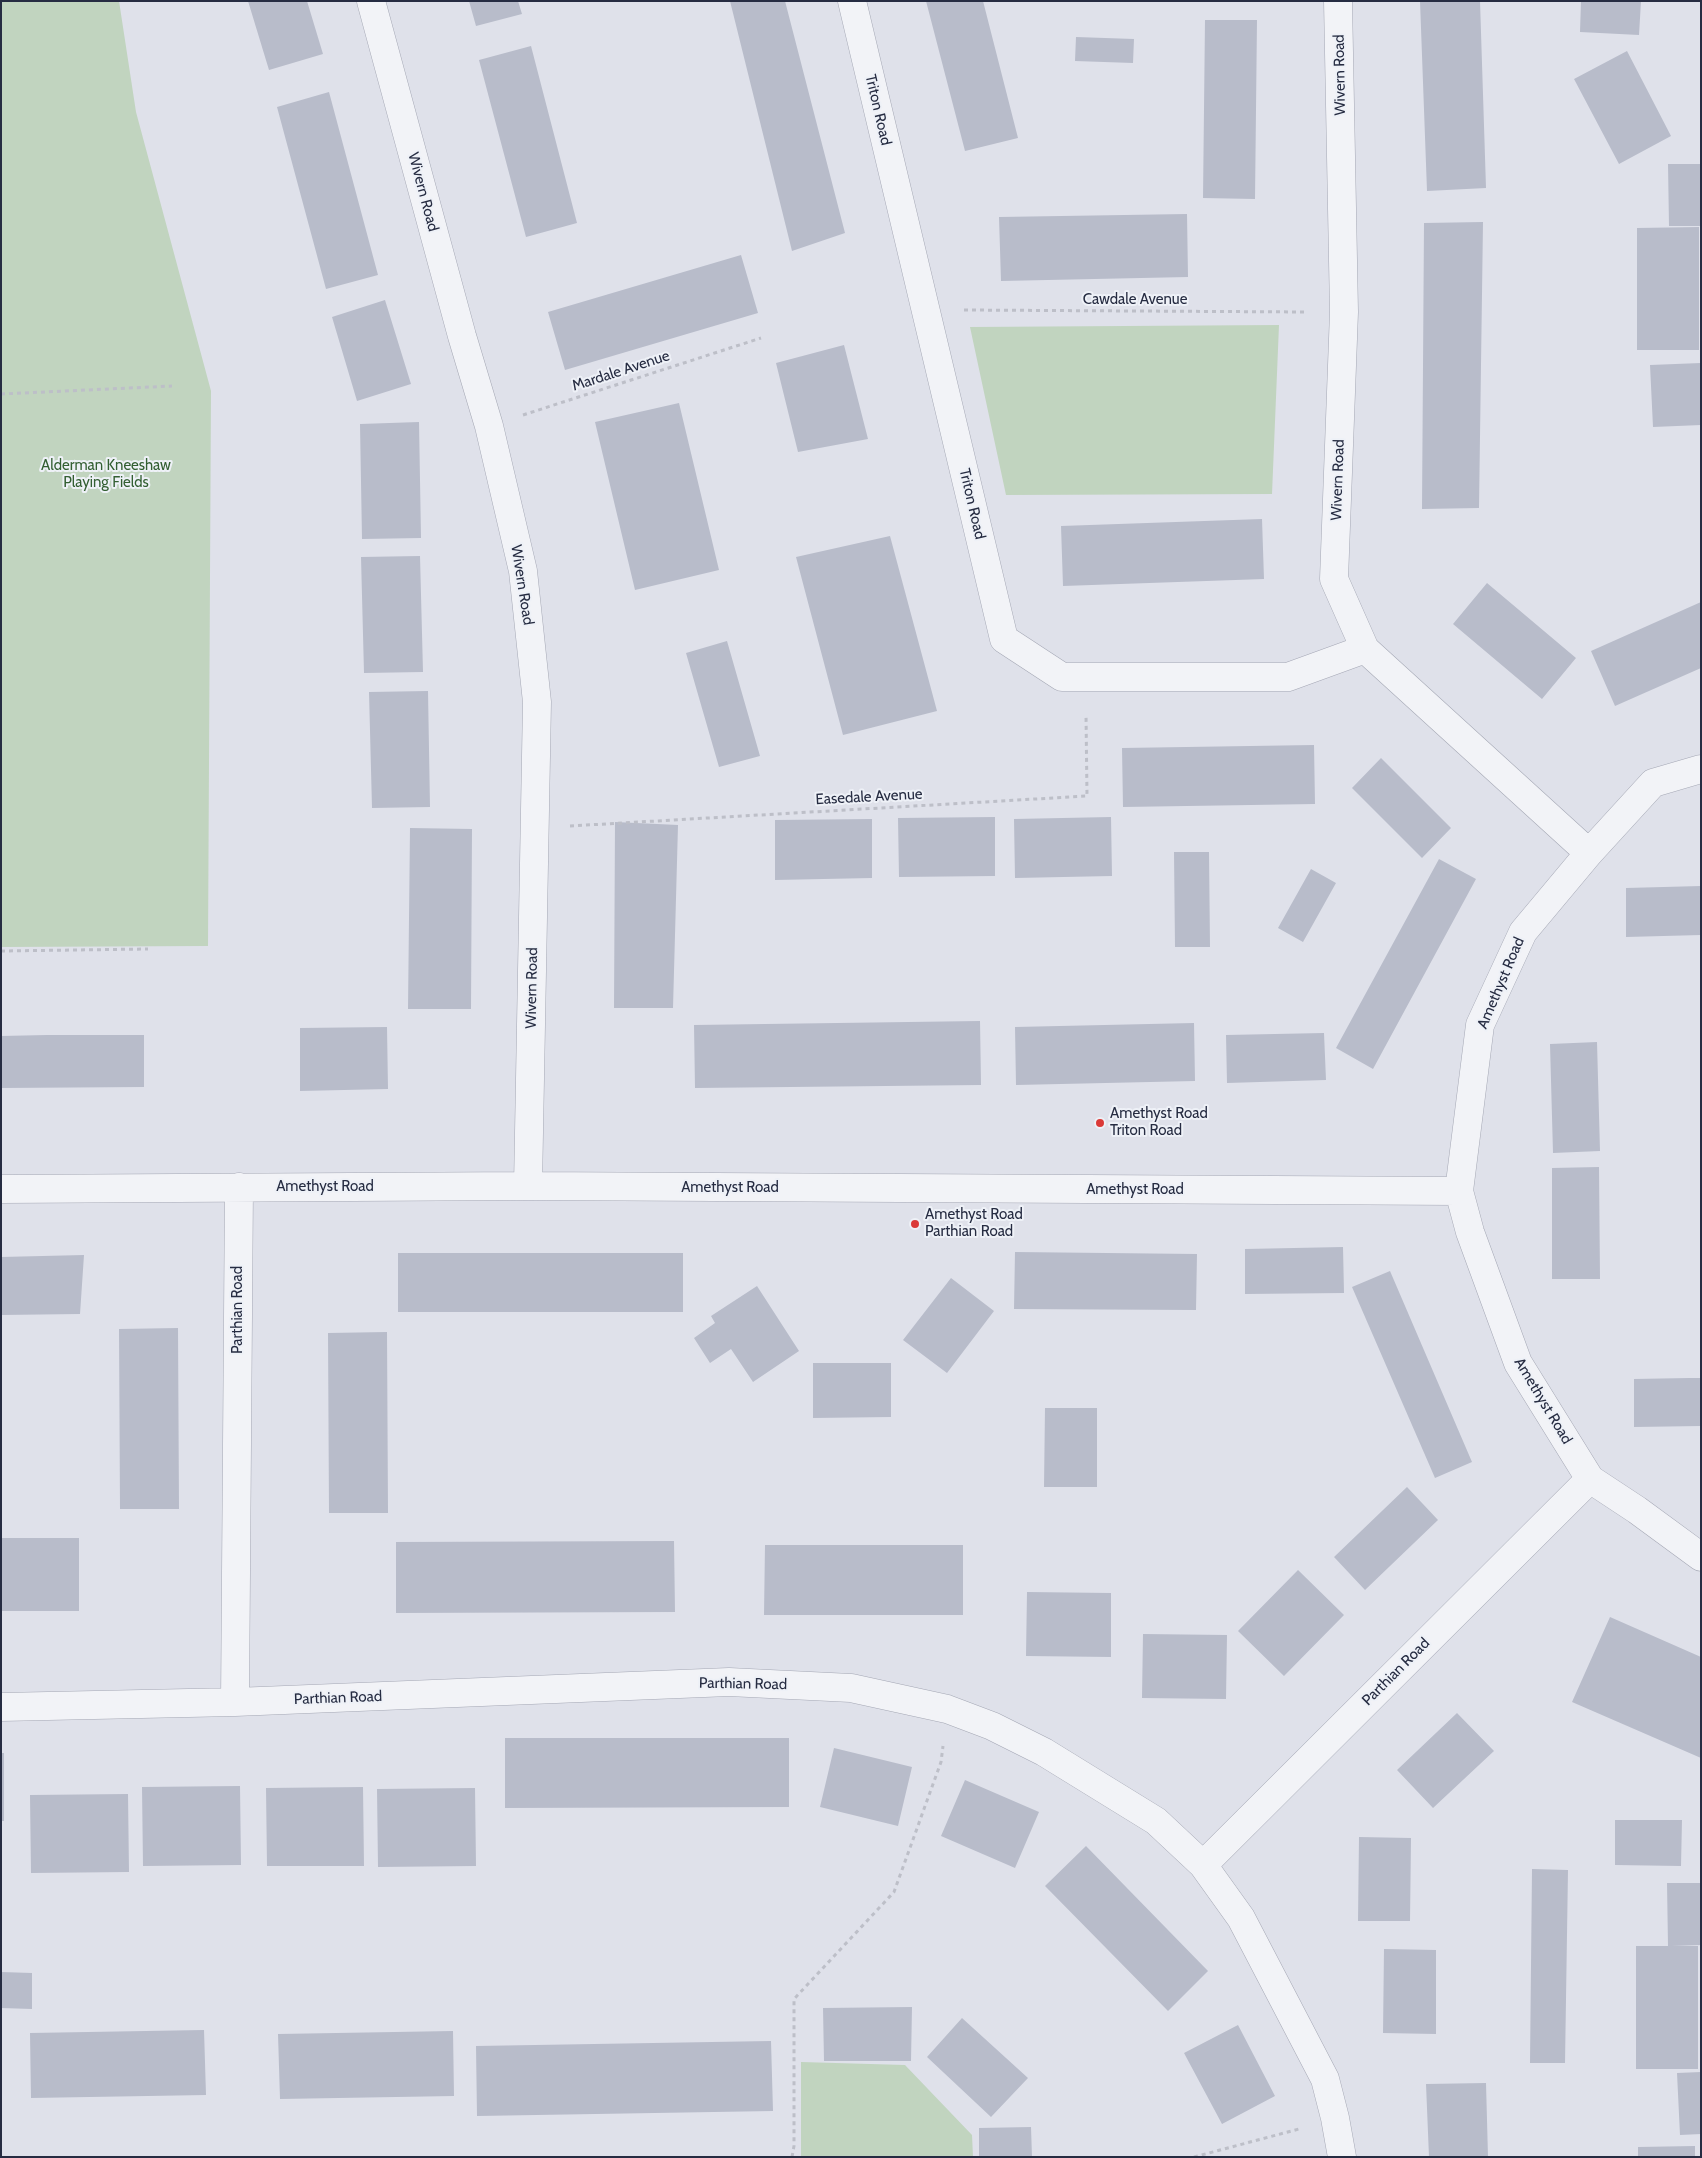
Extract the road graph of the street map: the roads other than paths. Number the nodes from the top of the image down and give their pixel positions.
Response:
1 (371, 1) edge
2 (852, 1) edge
3 (1338, 1) edge
4 (1365, 649) junction
5 (1701, 769) edge
6 (1589, 853) junction
7 (528, 1186) junction
8 (239, 1187) junction
9 (1, 1189) edge
10 (1459, 1191) junction
11 (1590, 1479) junction
12 (1701, 1557) edge
13 (235, 1702) junction
14 (1, 1706) edge
15 (1202, 1865) junction
16 (1342, 2157) edge

1 - 7 street, Wivern Road
2 - 4 street, Triton Road
3 - 4 street, Wivern Road
4 - 6 street, Wivern Road
5 - 6 street, Amethyst Road
6 - 10 street, Amethyst Road
7 - 8 street, Amethyst Road
7 - 10 street, Amethyst Road
8 - 9 street, Amethyst Road
8 - 13 street, Parthian Road
10 - 11 street, Amethyst Road
11 - 12 street, Amethyst Road
11 - 15 street, Parthian Road
13 - 14 street, Parthian Road
13 - 15 street, Parthian Road
15 - 16 street, Parthian Road

